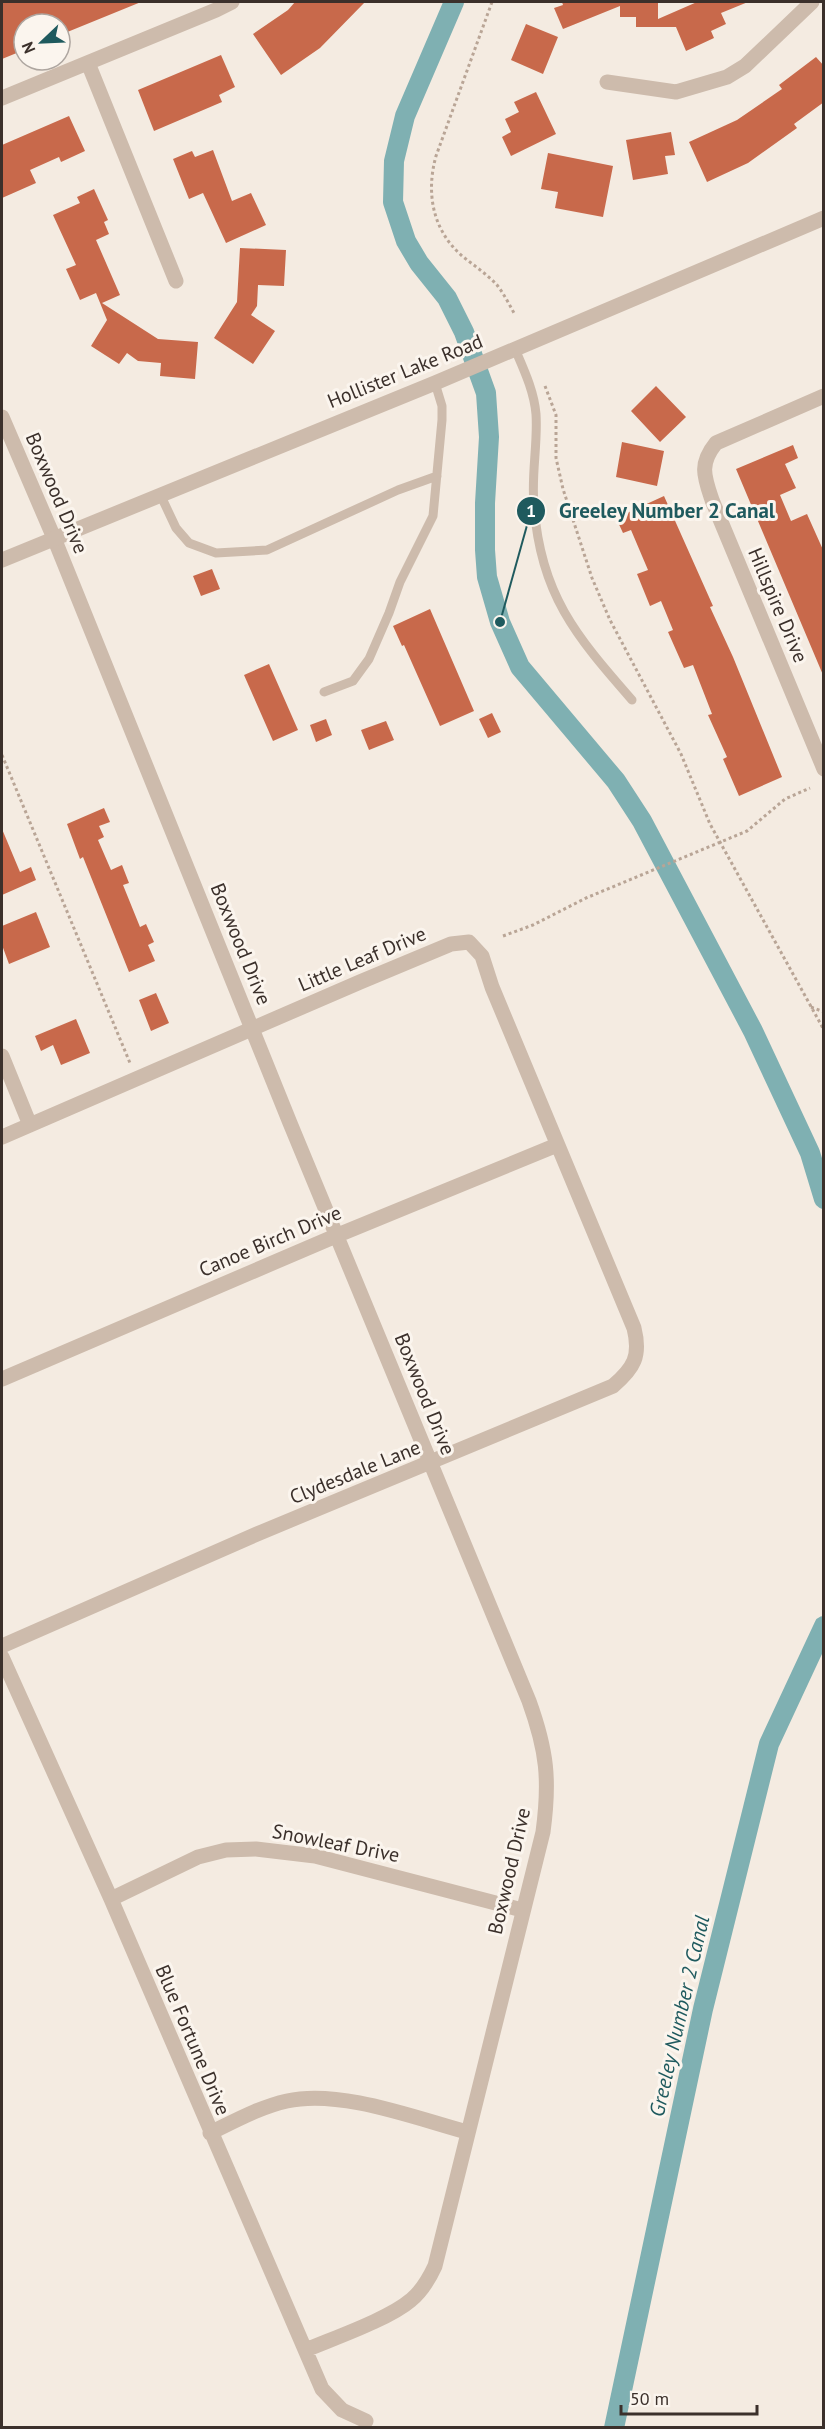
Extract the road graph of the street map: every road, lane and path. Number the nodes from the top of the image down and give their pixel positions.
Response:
1 (232, 2) edge
2 (492, 2) edge
3 (812, 2) edge
4 (88, 63) junction
5 (607, 82) dead end
6 (2, 98) edge
7 (824, 218) edge
8 (176, 281) dead end
9 (514, 313) dead end
10 (508, 352) junction
11 (441, 380) junction
12 (542, 381) dead end
13 (824, 396) edge
14 (2, 417) edge
15 (436, 476) junction
16 (160, 494) junction
17 (54, 538) junction
18 (2, 560) edge
19 (324, 692) dead end
20 (632, 700) dead end
21 (2, 755) edge
22 (824, 770) edge
23 (810, 788) dead end
24 (720, 843) junction
25 (503, 936) dead end
26 (811, 1007) junction
27 (824, 1012) edge
28 (823, 1027) edge
29 (252, 1028) junction
30 (2, 1056) edge
31 (130, 1065) dead end
32 (30, 1125) junction
33 (2, 1137) edge
34 (557, 1145) junction
35 (338, 1234) junction
36 (2, 1379) edge
37 (431, 1463) junction
38 (2, 1646) edge
39 (2, 1657) edge
40 (111, 1899) junction
41 (522, 1910) junction
42 (467, 2132) junction
43 (210, 2133) junction
44 (306, 2350) junction
45 (366, 2421) dead end

1 - 4 street
2 - 9 path
3 - 5 street
4 - 6 street
4 - 8 street
7 - 10 street, Hollister Lake Road
10 - 11 street, Hollister Lake Road
10 - 20 lane
11 - 15 lane
11 - 16 street, Hollister Lake Road
12 - 24 path
13 - 22 street, Hillspire Drive
14 - 17 street, Boxwood Drive
15 - 16 lane
15 - 19 lane
16 - 17 street, Hollister Lake Road
17 - 18 street, Hollister Lake Road
17 - 29 street, Boxwood Drive
21 - 31 path
23 - 24 path
24 - 25 path
24 - 26 path
26 - 27 path
26 - 28 path
29 - 32 street, Little Leaf Drive
29 - 34 street, Little Leaf Drive
29 - 35 street, Boxwood Drive
30 - 32 street
32 - 33 street, Little Leaf Drive
34 - 35 street, Canoe Birch Drive
34 - 37 street, Clydesdale Lane
35 - 36 street, Canoe Birch Drive
35 - 37 street, Boxwood Drive
37 - 38 street, Clydesdale Lane
37 - 41 street, Boxwood Drive
39 - 40 street, Blue Fortune Drive
40 - 41 street, Snowleaf Drive
40 - 43 street, Blue Fortune Drive
41 - 42 street, Boxwood Drive
42 - 43 street
42 - 44 street, Boxwood Drive
43 - 44 street, Blue Fortune Drive
44 - 45 street, Blue Fortune Drive

